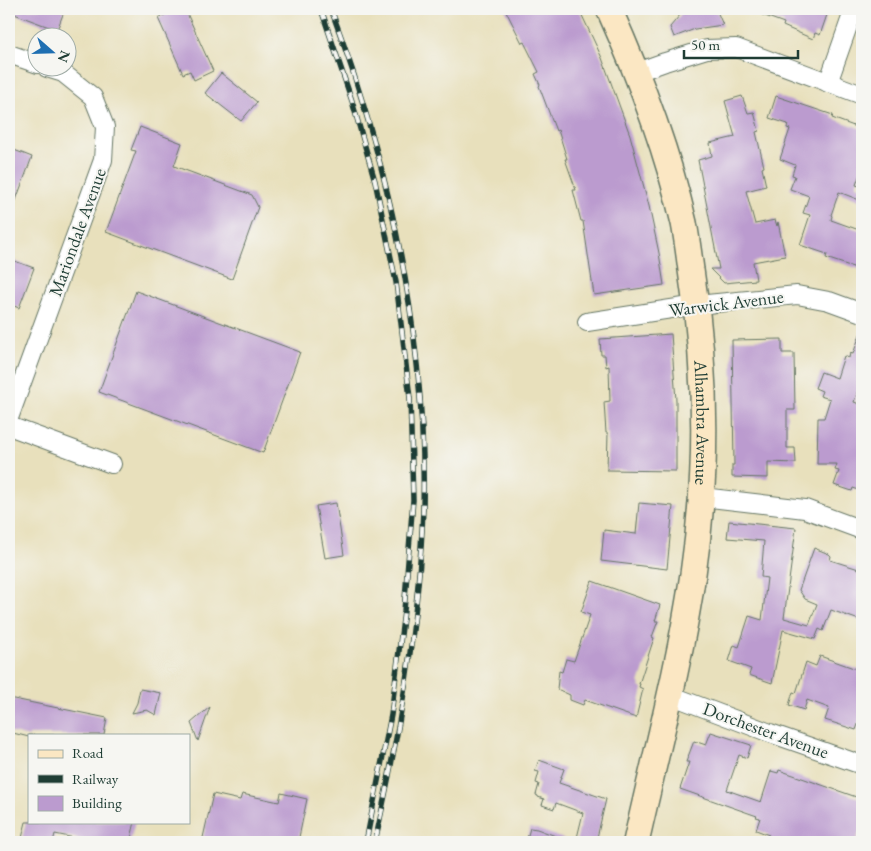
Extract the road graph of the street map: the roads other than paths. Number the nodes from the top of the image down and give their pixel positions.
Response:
1 (609, 9) edge
2 (854, 9) edge
3 (9, 54) edge
4 (28, 61) edge
5 (637, 72) junction
6 (68, 78) edge
7 (828, 83) junction
8 (862, 95) edge
9 (697, 305) junction
10 (862, 313) edge
11 (587, 322) dead end
12 (9, 418) edge
13 (9, 426) edge
14 (112, 464) dead end
15 (702, 498) junction
16 (862, 530) edge
17 (670, 695) junction
18 (862, 765) edge
19 (636, 842) edge

1 - 5 main road, Alhambra Avenue
2 - 7 street
3 - 4 street
5 - 7 street
5 - 9 main road, Alhambra Avenue
6 - 12 street, Mariondale Avenue
7 - 8 street
9 - 10 street, Warwick Avenue
9 - 11 street, Warwick Avenue
9 - 15 main road, Alhambra Avenue
13 - 14 street
15 - 16 street
15 - 17 main road, Alhambra Avenue
17 - 18 street, Dorchester Avenue
17 - 19 main road, Alhambra Avenue

